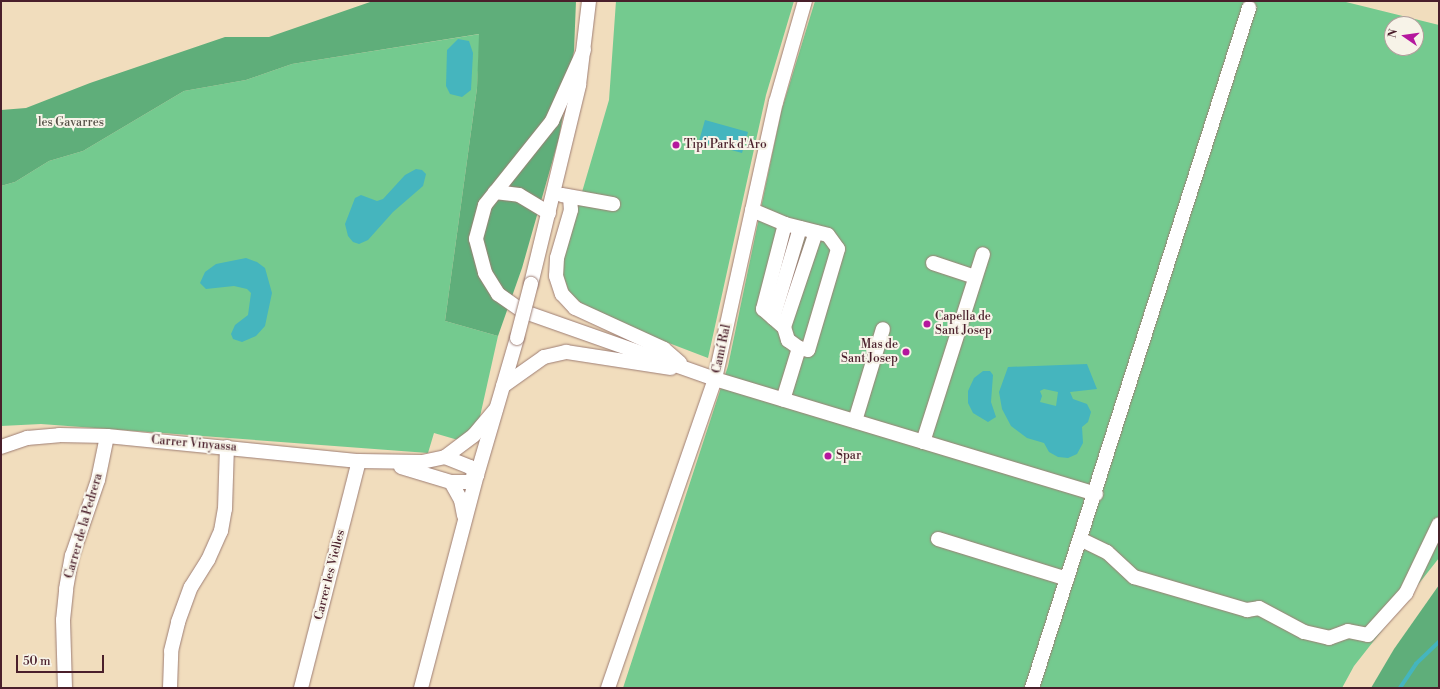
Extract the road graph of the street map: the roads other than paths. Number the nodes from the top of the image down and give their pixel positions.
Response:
1 (589, 1) edge
2 (805, 1) edge
3 (1249, 8) dead end
4 (584, 50) junction
5 (495, 192) junction
6 (554, 193) junction
7 (570, 197) junction
8 (612, 204) dead end
9 (752, 210) junction
10 (549, 213) junction
11 (785, 224) junction
12 (800, 228) junction
13 (816, 232) junction
14 (983, 254) dead end
15 (933, 263) dead end
16 (975, 277) junction
17 (773, 318) junction
18 (784, 327) junction
19 (883, 329) dead end
20 (799, 348) junction
21 (686, 369) junction
22 (719, 380) junction
23 (503, 386) junction
24 (783, 400) junction
25 (496, 410) junction
26 (855, 421) junction
27 (107, 436) junction
28 (923, 442) junction
29 (1, 447) edge
30 (227, 447) junction
31 (445, 457) junction
32 (359, 461) junction
33 (387, 463) junction
34 (477, 475) junction
35 (451, 482) junction
36 (1096, 494) junction
37 (464, 522) junction
38 (1439, 524) edge
39 (1080, 538) junction
40 (938, 539) dead end
41 (1067, 579) junction
42 (65, 688) edge
43 (170, 688) edge
44 (301, 688) edge
45 (421, 688) edge
46 (608, 688) edge
47 (1032, 688) edge

1 - 4 street
2 - 9 street, Camí Ral
3 - 36 street
4 - 5 street
4 - 6 street
5 - 10 street
5 - 21 street
6 - 7 street
6 - 10 street
7 - 8 street
7 - 21 street
9 - 11 street
9 - 22 street, Camí Ral
10 - 23 street, bridge
11 - 12 street
11 - 17 street
12 - 13 street
12 - 17 street
13 - 18 street
13 - 20 street
14 - 16 street
15 - 16 street
16 - 28 street
17 - 18 street
18 - 20 street
19 - 26 street
20 - 24 street
21 - 22 street
21 - 23 street
22 - 24 street
22 - 46 street, Camí Ral
23 - 25 street
24 - 26 street
25 - 31 street
25 - 34 street
26 - 28 street
27 - 29 street, Carrer Vinyassa
27 - 30 street, Carrer Vinyassa
27 - 42 street, Carrer de la Pedrera
28 - 36 street
30 - 32 street, Carrer Vinyassa
30 - 43 street
31 - 33 street
31 - 34 street
32 - 33 street, Carrer Vinyassa
32 - 44 street, Carrer les Vielles
33 - 35 street
34 - 35 street
34 - 37 street
35 - 37 street
36 - 39 street
37 - 45 street
38 - 39 street
39 - 41 street
40 - 41 street
41 - 47 street

